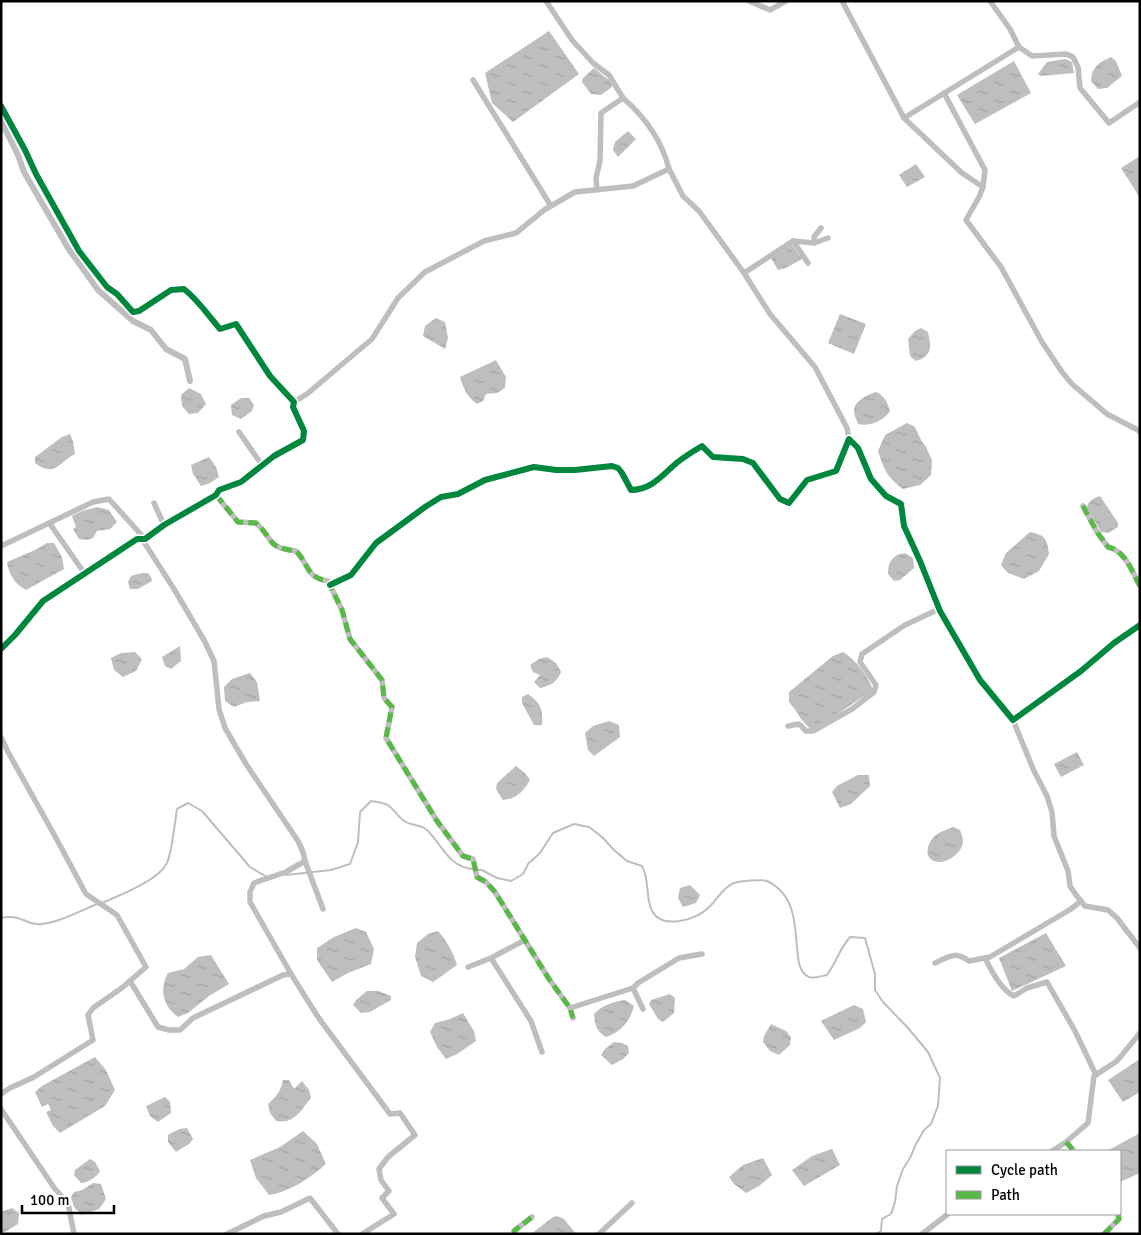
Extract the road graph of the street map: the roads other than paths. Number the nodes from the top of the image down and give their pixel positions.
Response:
1 (546, 1) edge
2 (749, 1) edge
3 (786, 1) edge
4 (842, 1) edge
5 (990, 1) edge
6 (1018, 47) junction
7 (473, 80) dead end
8 (944, 93) junction
9 (623, 98) junction
10 (1140, 102) edge
11 (1, 106) edge
12 (904, 118) junction
13 (669, 169) junction
14 (982, 187) junction
15 (597, 190) junction
16 (551, 206) junction
17 (822, 228) dead end
18 (828, 238) dead end
19 (793, 241) junction
20 (814, 243) junction
21 (808, 263) dead end
22 (744, 273) junction
23 (294, 402) junction
24 (240, 432) dead end
25 (1140, 432) edge
26 (849, 439) junction
27 (262, 465) junction
28 (216, 495) junction
29 (154, 503) dead end
30 (1083, 506) dead end
31 (50, 524) junction
32 (164, 526) junction
33 (144, 539) junction
34 (1, 546) edge
35 (85, 574) junction
36 (330, 585) junction
37 (1140, 586) edge
38 (939, 609) junction
39 (1140, 625) edge
40 (1, 649) edge
41 (1014, 720) junction
42 (788, 726) dead end
43 (1, 737) edge
44 (305, 861) junction
45 (1081, 900) junction
46 (323, 909) dead end
47 (525, 940) junction
48 (1140, 948) edge
49 (702, 954) dead end
50 (491, 958) junction
51 (985, 958) junction
52 (935, 963) dead end
53 (468, 967) dead end
54 (291, 974) junction
55 (130, 981) junction
56 (633, 988) junction
57 (570, 1008) junction
58 (643, 1009) dead end
59 (573, 1018) dead end
60 (1140, 1033) edge
61 (542, 1052) dead end
62 (1096, 1075) junction
63 (1, 1094) edge
64 (1, 1109) edge
65 (1066, 1142) junction
66 (1054, 1150) edge
67 (1073, 1150) edge
68 (632, 1202) dead end
69 (947, 1215) edge
70 (1118, 1215) edge
71 (532, 1217) dead end
72 (74, 1234) edge
73 (226, 1234) edge
74 (338, 1234) edge
75 (362, 1234) edge
76 (515, 1234) edge
77 (599, 1234) edge
78 (922, 1234) edge
79 (1104, 1234) edge

1 - 9 street
2 - 3 street
4 - 12 street
5 - 6 street
6 - 8 street
6 - 10 street
7 - 16 street
8 - 12 street
8 - 14 street
9 - 13 street
9 - 15 street
11 - 23 street
12 - 14 street
13 - 15 street
13 - 22 street
14 - 25 street
15 - 16 street
16 - 23 street
17 - 20 street
18 - 20 street
19 - 20 street
19 - 21 street
19 - 22 street
22 - 26 street
23 - 27 street
24 - 27 street
26 - 36 street
26 - 38 street
27 - 28 street
28 - 32 street
28 - 36 street
29 - 32 street
30 - 37 street
31 - 33 street
31 - 34 street
31 - 35 street
32 - 33 street
33 - 35 street
33 - 44 street
35 - 40 street
36 - 47 street
38 - 41 street
38 - 42 street
39 - 41 street
41 - 45 street
43 - 55 street
44 - 46 street
44 - 54 street
45 - 48 street
45 - 51 street
47 - 50 street
47 - 57 street
49 - 56 street
50 - 53 street
50 - 61 street
51 - 52 street
51 - 62 street
54 - 55 street
54 - 75 street
55 - 63 street
56 - 57 street
56 - 58 street
57 - 59 street
60 - 62 street
62 - 65 street
64 - 72 street
65 - 66 street
65 - 67 street
68 - 77 street
69 - 78 street
70 - 79 street
71 - 76 street
73 - 74 street

